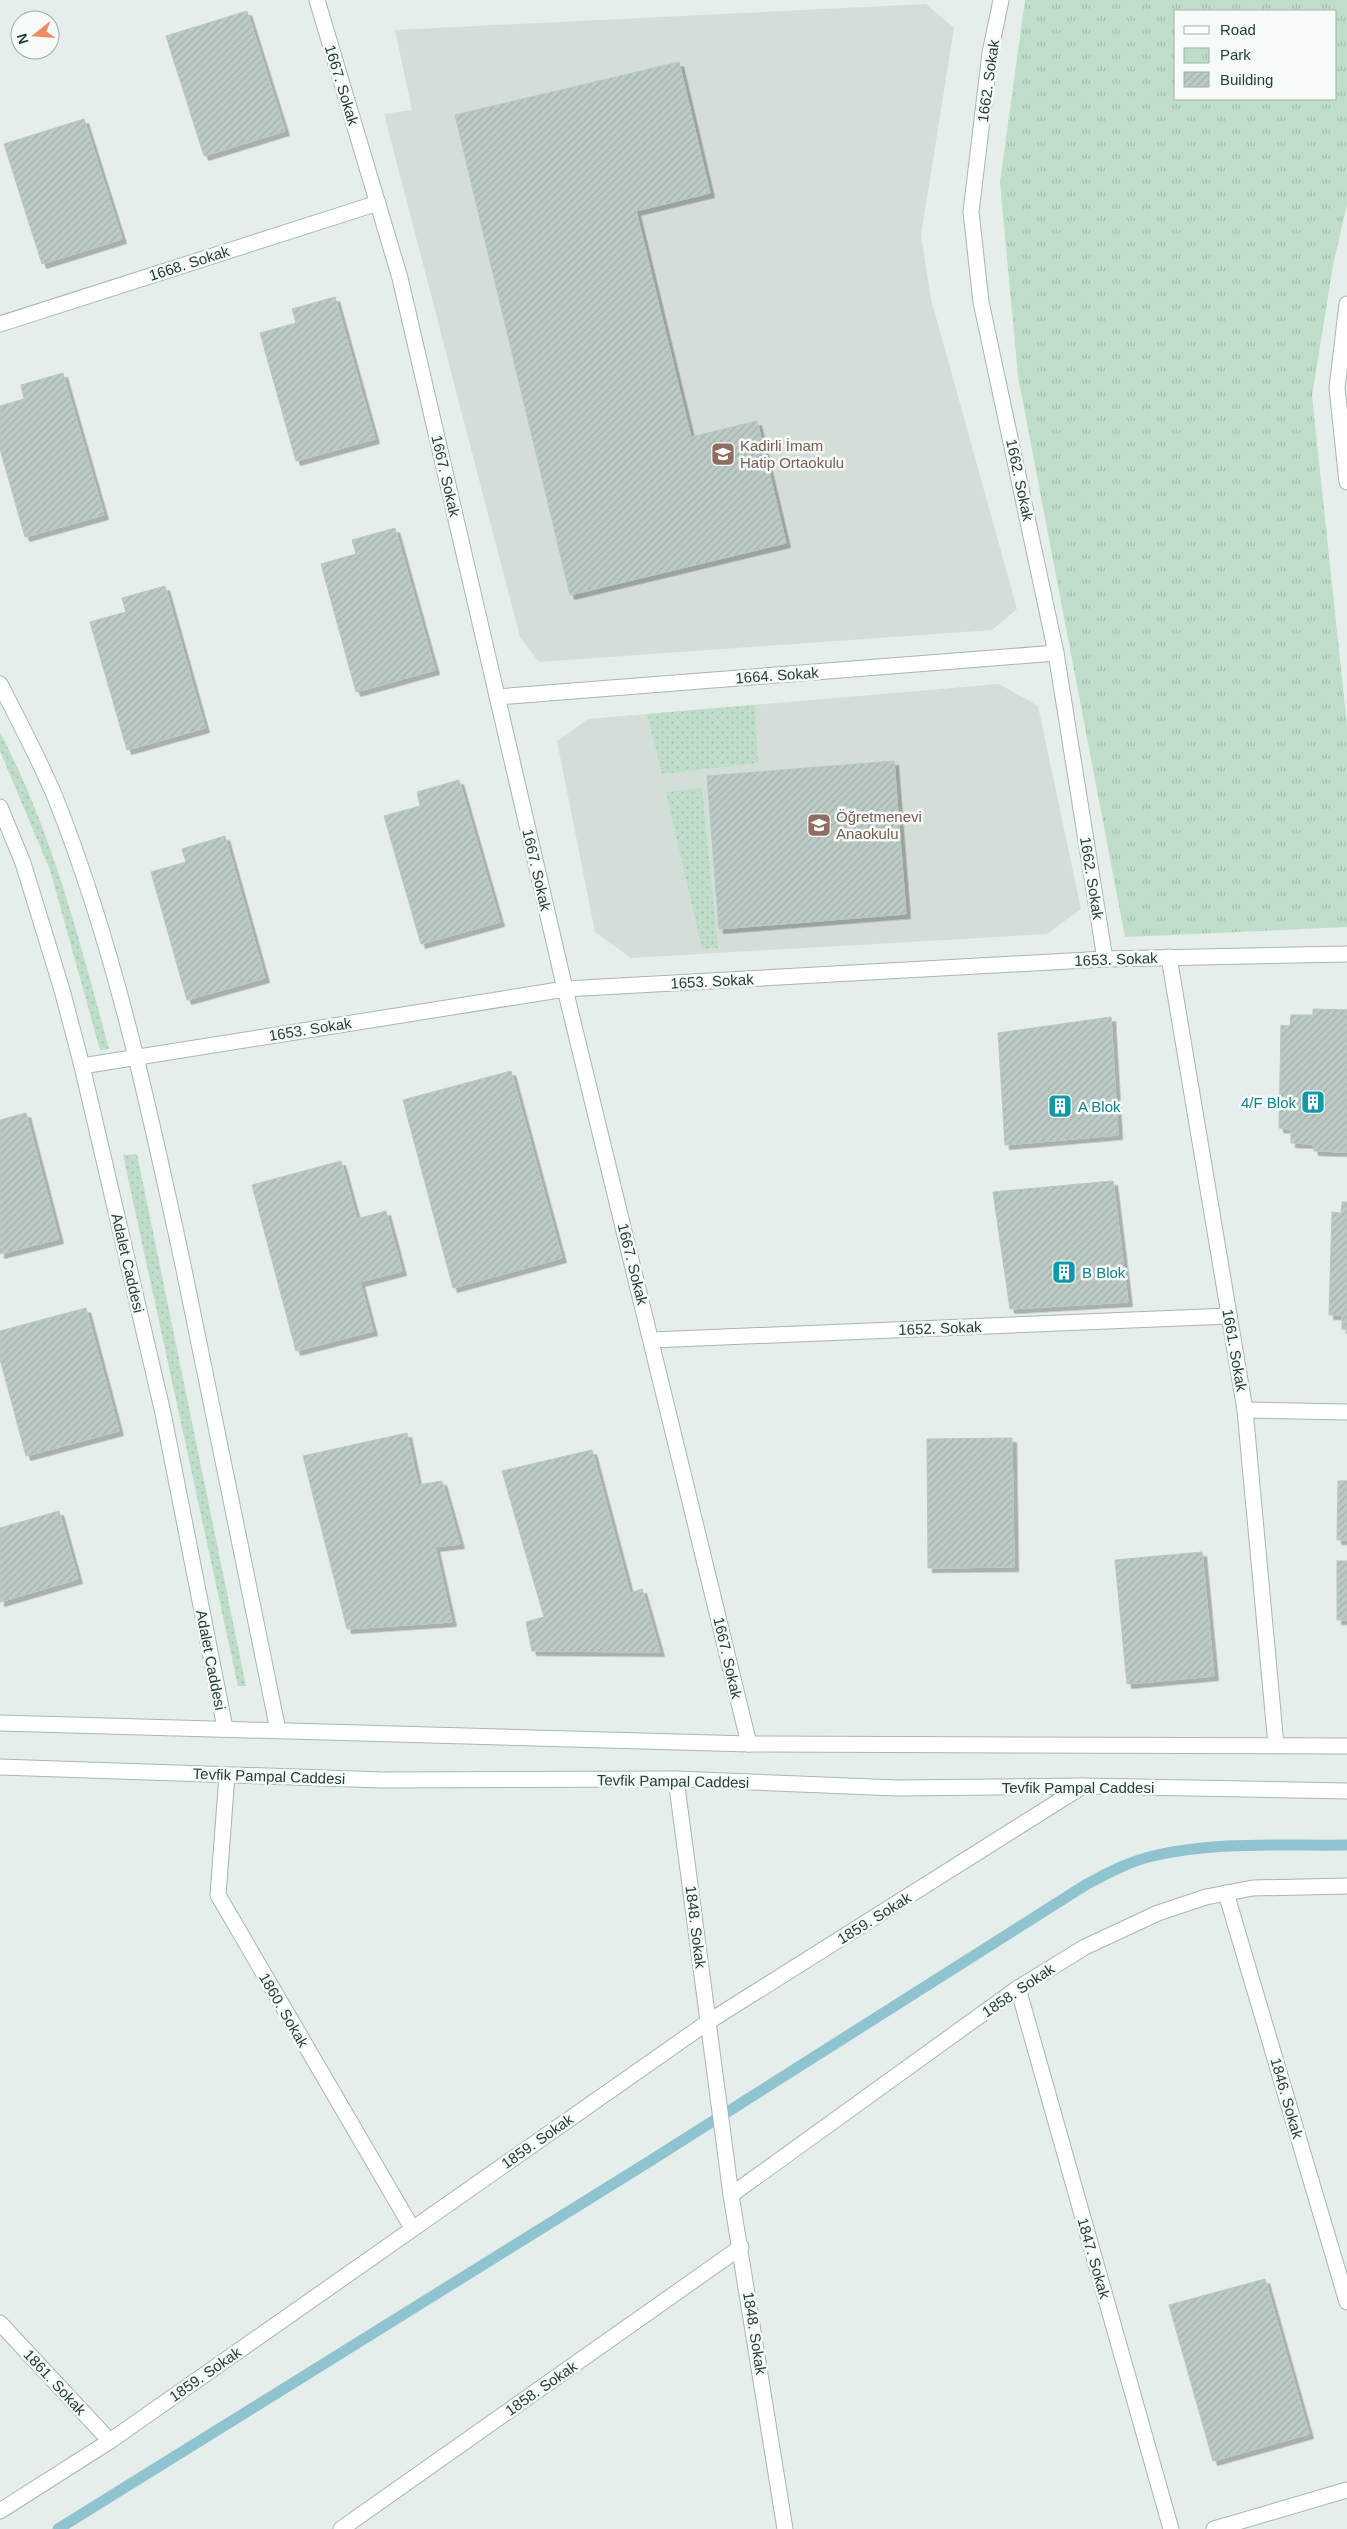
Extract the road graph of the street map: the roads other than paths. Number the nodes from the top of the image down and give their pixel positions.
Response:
1 (317, 0) edge
2 (1001, 0) edge
3 (378, 203) junction
4 (1347, 304) edge
5 (0, 324) edge
6 (1347, 482) edge
7 (1056, 653) junction
8 (0, 684) edge
9 (497, 697) junction
10 (0, 807) edge
11 (1347, 954) edge
12 (1169, 957) junction
13 (1105, 959) junction
14 (565, 989) junction
15 (135, 1056) junction
16 (82, 1066) junction
17 (1229, 1316) junction
18 (652, 1340) junction
19 (1245, 1410) junction
20 (1347, 1412) edge
21 (0, 1722) edge
22 (225, 1728) junction
23 (278, 1730) junction
24 (749, 1744) junction
25 (1276, 1745) junction
26 (1347, 1746) edge
27 (0, 1767) edge
28 (227, 1775) junction
29 (676, 1779) junction
30 (1083, 1786) junction
31 (1347, 1790) edge
32 (1347, 1886) edge
33 (1226, 1893) junction
34 (1018, 1988) junction
35 (708, 2022) junction
36 (731, 2195) junction
37 (412, 2228) junction
38 (740, 2247) junction
39 (1347, 2302) edge
40 (0, 2323) edge
41 (110, 2441) junction
42 (1347, 2490) edge
43 (0, 2511) edge
44 (341, 2529) edge
45 (785, 2529) edge
46 (1171, 2529) edge
47 (1214, 2529) edge

1 - 3 street, 1667. Sokak
2 - 7 street, 1662. Sokak
3 - 5 street, 1668. Sokak
3 - 9 street, 1667. Sokak
4 - 6 street
7 - 9 street, 1664. Sokak
7 - 13 street, 1662. Sokak
8 - 15 street
9 - 14 street, 1667. Sokak
10 - 16 street, Adalet Caddesi
11 - 12 street, 1653. Sokak
12 - 13 street, 1653. Sokak
12 - 17 street, 1661. Sokak
13 - 14 street, 1653. Sokak
14 - 15 street, 1653. Sokak
14 - 18 street, 1667. Sokak
15 - 16 street, 1653. Sokak
15 - 23 street
16 - 22 street, Adalet Caddesi
17 - 18 street, 1652. Sokak
17 - 19 street, 1661. Sokak
18 - 24 street, 1667. Sokak
19 - 20 street
19 - 25 street, 1661. Sokak
21 - 22 street
22 - 23 street
23 - 24 street
24 - 25 street
25 - 26 street
27 - 28 street, Tevfik Pampal Caddesi
28 - 29 street, Tevfik Pampal Caddesi
28 - 37 street, 1860. Sokak
29 - 30 street, Tevfik Pampal Caddesi
29 - 35 street, 1848. Sokak
30 - 31 street, Tevfik Pampal Caddesi
30 - 35 street, 1859. Sokak
32 - 33 street, 1858. Sokak
33 - 34 street, 1858. Sokak
33 - 39 street, 1846. Sokak
34 - 36 street, 1858. Sokak
34 - 46 street, 1847. Sokak
35 - 36 street, 1848. Sokak
35 - 37 street, 1859. Sokak
36 - 38 street, 1848. Sokak
37 - 41 street, 1859. Sokak
38 - 44 street, 1858. Sokak
38 - 45 street, 1848. Sokak
40 - 41 street, 1861. Sokak
41 - 43 street, 1859. Sokak
42 - 47 street

